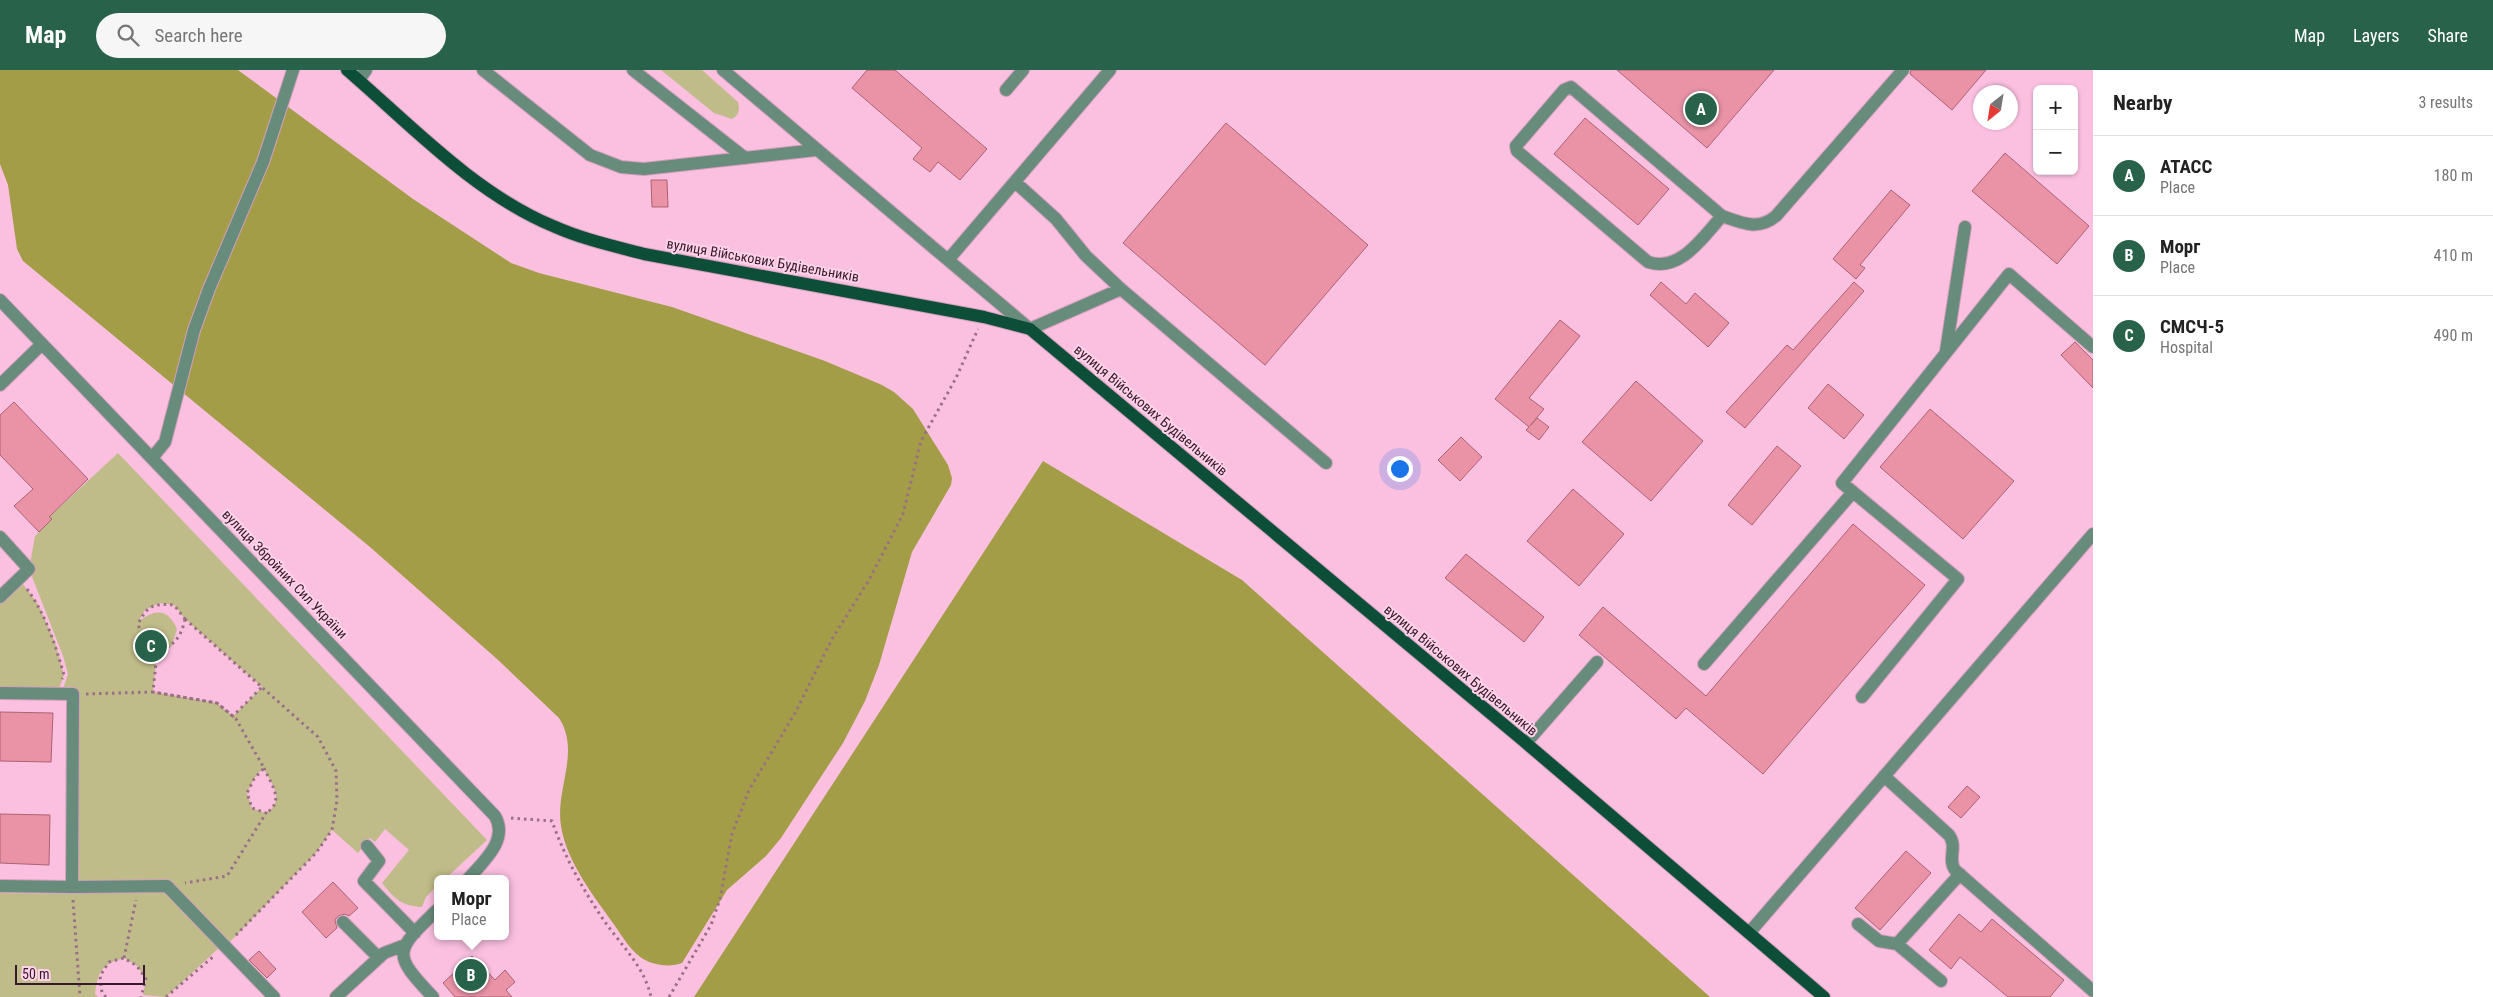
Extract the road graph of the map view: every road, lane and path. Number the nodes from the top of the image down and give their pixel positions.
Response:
1 (293, 70) edge
2 (347, 70) edge
3 (483, 70) edge
4 (633, 70) edge
5 (723, 70) edge
6 (1023, 70) edge
7 (1110, 70) edge
8 (1903, 70) edge
9 (362, 75) edge
10 (1006, 90) dead end
11 (816, 150) junction
12 (745, 158) junction
13 (1015, 182) junction
14 (1722, 216) junction
15 (1965, 227) dead end
16 (948, 260) junction
17 (1120, 289) junction
18 (0, 300) edge
19 (984, 317) junction
20 (1030, 329) junction
21 (42, 344) junction
22 (2093, 346) edge
23 (1946, 353) junction
24 (0, 385) edge
25 (152, 458) junction
26 (1326, 463) dead end
27 (1853, 492) junction
28 (2093, 534) edge
29 (0, 537) edge
30 (19, 579) junction
31 (0, 596) edge
32 (185, 619) junction
33 (157, 653) junction
34 (1597, 662) dead end
35 (1704, 664) dead end
36 (262, 687) junction
37 (153, 692) junction
38 (0, 693) edge
39 (57, 694) junction
40 (73, 694) junction
41 (1862, 697) dead end
42 (233, 716) junction
43 (1526, 743) junction
44 (264, 768) junction
45 (1884, 776) junction
46 (266, 813) junction
47 (495, 816) junction
48 (367, 846) dead end
49 (1960, 874) junction
50 (471, 875) edge
51 (0, 886) edge
52 (140, 886) junction
53 (168, 886) junction
54 (72, 887) junction
55 (434, 913) edge
56 (343, 922) dead end
57 (1858, 924) dead end
58 (415, 933) junction
59 (1748, 933) junction
60 (1897, 944) junction
61 (405, 945) junction
62 (224, 947) junction
63 (124, 958) junction
64 (379, 958) junction
65 (1941, 981) dead end
66 (2093, 991) edge
67 (80, 997) edge
68 (106, 997) edge
69 (141, 997) edge
70 (166, 997) edge
71 (274, 997) edge
72 (336, 997) edge
73 (433, 997) edge
74 (651, 997) edge
75 (669, 997) edge
76 (1824, 997) edge

1 - 25 street
2 - 9 main road, вулиця Військових Будівельників
3 - 12 street
4 - 12 street
5 - 11 street
6 - 10 street
7 - 13 street
8 - 14 street
9 - 19 main road, вулиця Військових Будівельників
11 - 12 street
11 - 16 street
13 - 16 street
13 - 17 street
14 - 14 street
15 - 23 street
16 - 20 street
17 - 20 street
17 - 26 street
18 - 21 street, вулиця Збройних Сил України
19 - 20 main road, вулиця Військових Будівельників
19 - 75 path
20 - 43 main road, вулиця Військових Будівельників
21 - 24 street
21 - 25 street, вулиця Збройних Сил України
22 - 23 street
23 - 27 street
25 - 47 street, вулиця Збройних Сил України
27 - 35 street
27 - 41 street
28 - 45 street
29 - 30 street
30 - 31 street
30 - 39 path
32 - 33 path
32 - 33 path
32 - 36 path
33 - 37 path
34 - 43 street
36 - 42 path
36 - 62 path
37 - 40 path
37 - 42 path
38 - 39 street
39 - 40 street
40 - 54 street
42 - 44 path
43 - 59 main road, вулиця Військових Будівельників
44 - 46 path
44 - 46 path
45 - 49 street
45 - 59 street
46 - 53 path
47 - 50 street
47 - 74 path
48 - 58 street
49 - 60 street
49 - 66 street
51 - 54 street
52 - 53 street
52 - 54 street
52 - 63 path
53 - 62 street
54 - 67 path
55 - 58 street
56 - 64 street
57 - 60 street
58 - 61 street
59 - 76 main road, вулиця Військових Будівельників
60 - 65 street
61 - 64 street
61 - 73 street
62 - 70 path
62 - 71 street
63 - 68 path
63 - 69 path
64 - 72 street

